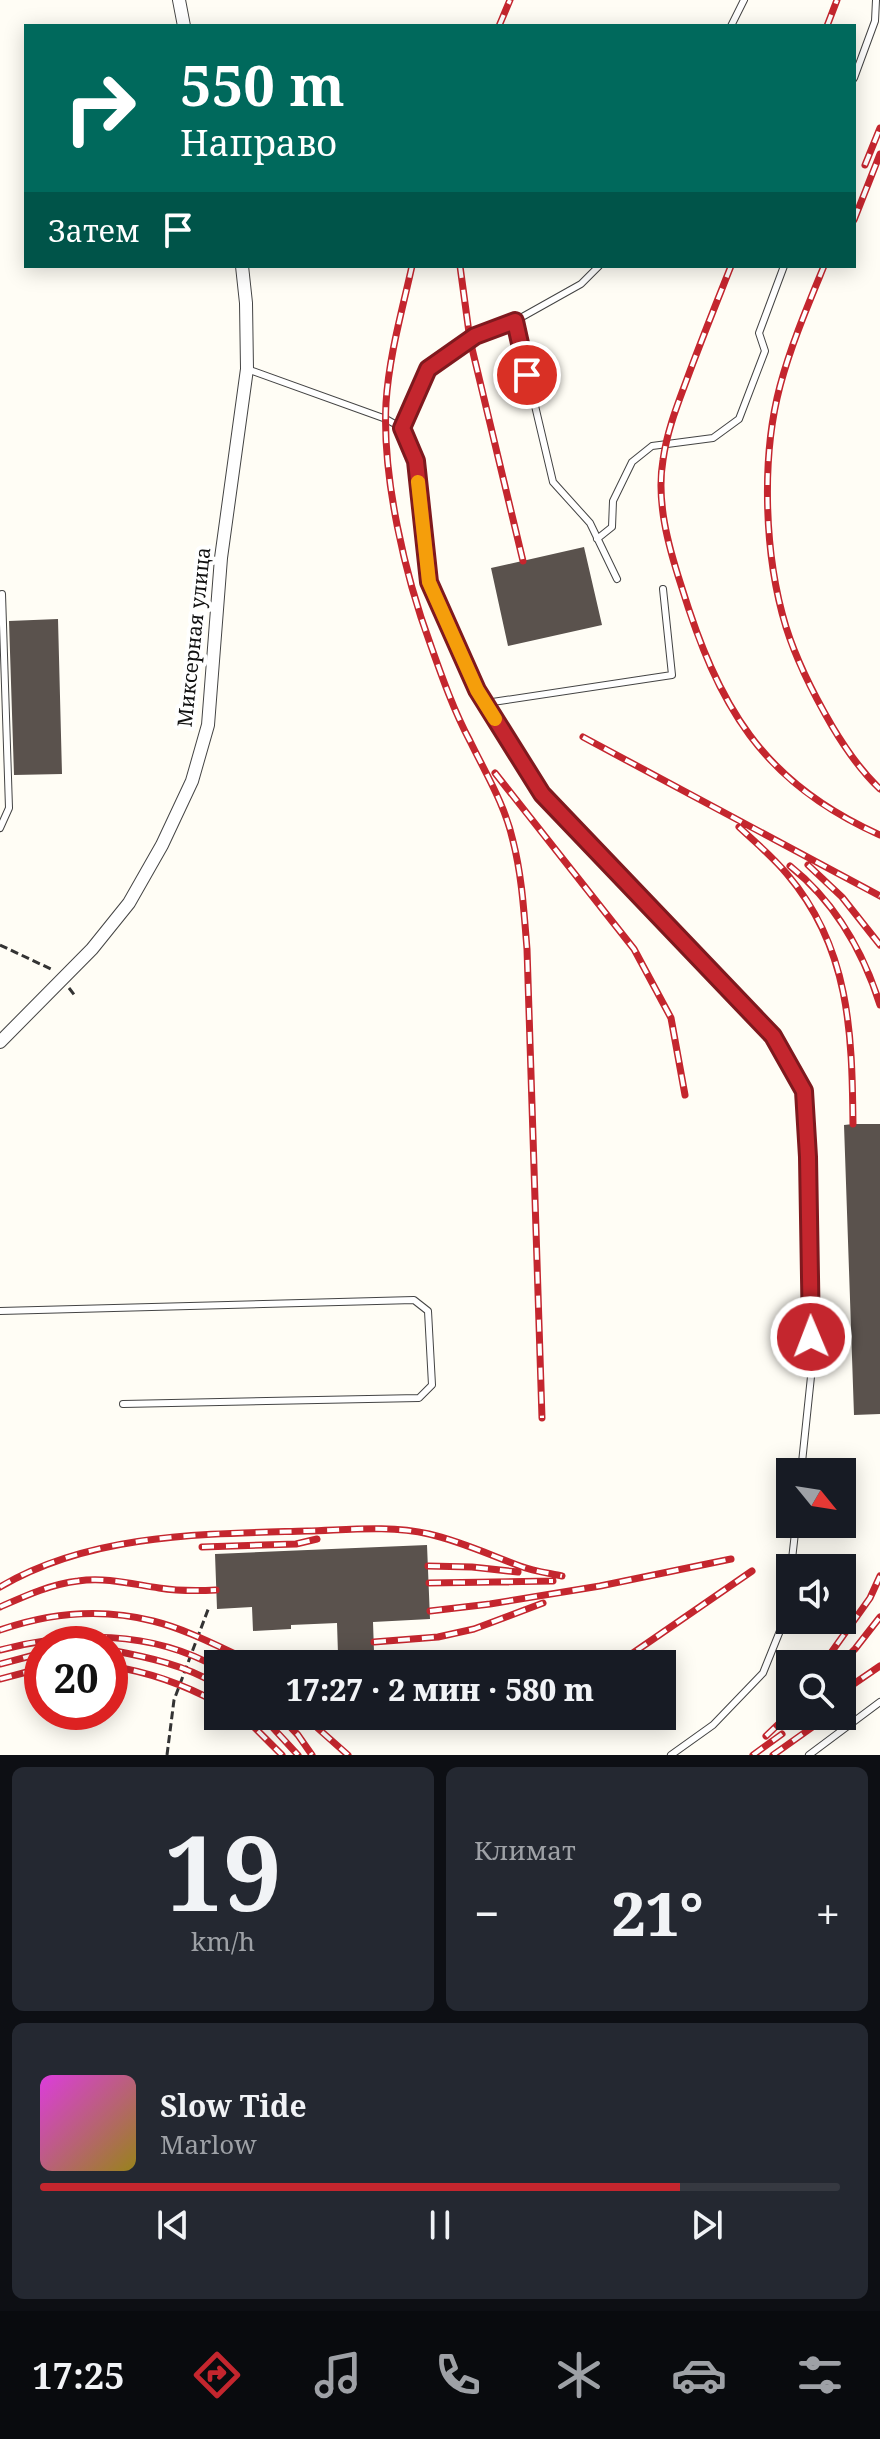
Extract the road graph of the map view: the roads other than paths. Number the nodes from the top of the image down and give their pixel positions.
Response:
1 (179, 0) edge
2 (744, 0) edge
3 (876, 0) edge
4 (184, 24) edge
5 (732, 24) edge
6 (856, 73) edge
7 (242, 268) edge
8 (597, 268) edge
9 (783, 268) edge
10 (515, 321) junction
11 (247, 369) junction
12 (402, 428) junction
13 (597, 539) junction
14 (617, 579) dead end
15 (663, 589) dead end
16 (2, 594) dead end
17 (486, 703) junction
18 (0, 828) edge
19 (0, 1042) edge
20 (0, 1311) edge
21 (123, 1404) dead end
22 (802, 1458) edge
23 (779, 1634) edge
24 (880, 1702) edge
25 (671, 1755) edge
26 (809, 1755) edge

1 - 4 street
2 - 5 lane
3 - 6 lane
7 - 11 street, Миксерная улица
8 - 10 lane
9 - 13 lane
10 - 12 lane
10 - 13 lane
11 - 12 lane
11 - 19 street, Миксерная улица
12 - 17 lane
13 - 14 lane
15 - 17 lane
16 - 18 lane
17 - 22 lane
20 - 21 lane
23 - 25 lane
24 - 26 lane

